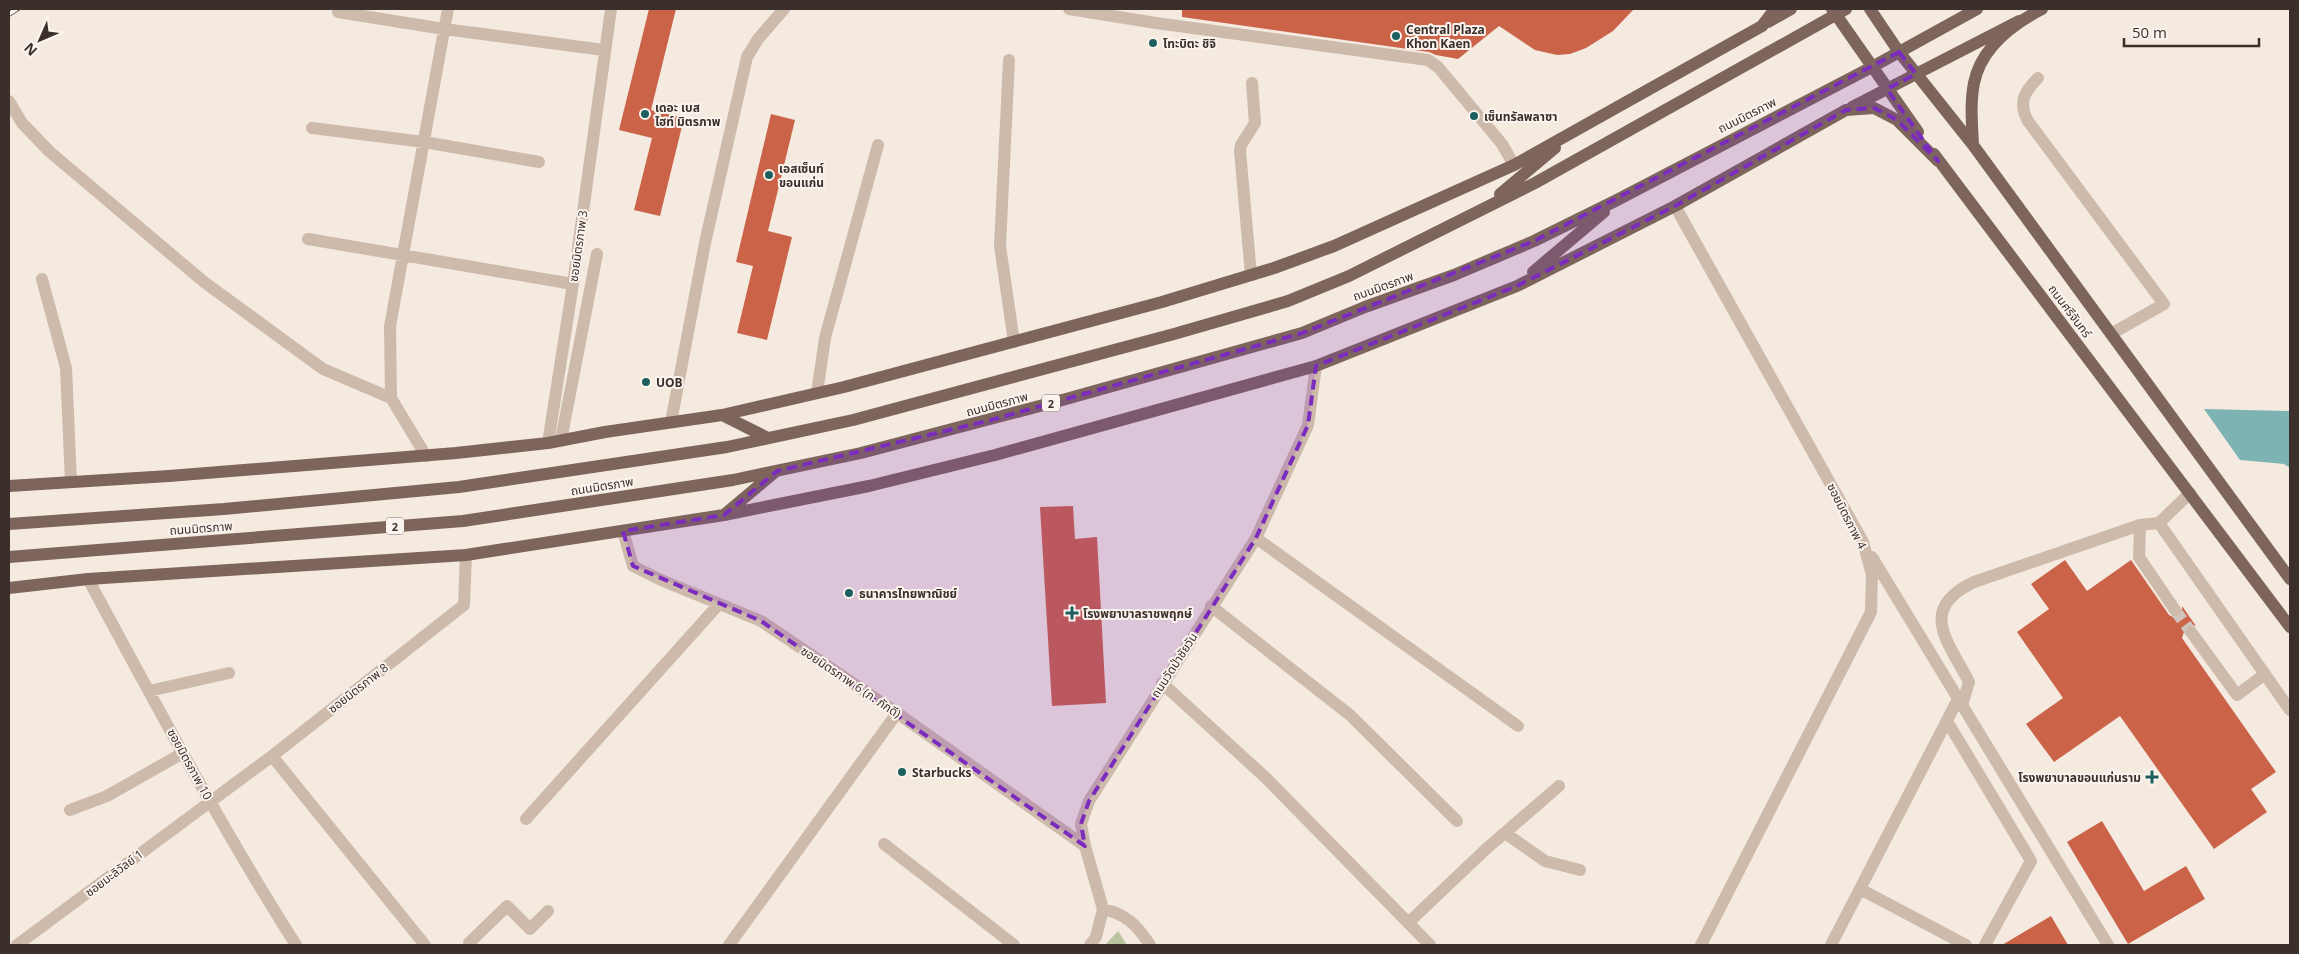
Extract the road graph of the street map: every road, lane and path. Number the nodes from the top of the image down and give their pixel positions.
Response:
1 (448, 9) edge
2 (611, 9) edge
3 (784, 9) edge
4 (1069, 9) edge
5 (1775, 9) edge
6 (1791, 9) edge
7 (1870, 9) edge
8 (1978, 9) edge
9 (2042, 9) edge
10 (1838, 11) edge
11 (338, 12) dead end
12 (2019, 22) junction
13 (1762, 26) junction
14 (444, 28) junction
15 (604, 50) junction
16 (1899, 52) junction
17 (1009, 60) dead end
18 (1872, 67) junction
19 (1916, 74) junction
20 (2038, 78) dead end
21 (1252, 83) dead end
22 (1887, 89) junction
23 (9, 101) edge
24 (1846, 110) junction
25 (312, 128) dead end
26 (1579, 128) junction
27 (424, 142) junction
28 (878, 145) dead end
29 (1973, 145) junction
30 (1938, 161) junction
31 (539, 162) dead end
32 (1514, 165) junction
33 (1617, 200) junction
34 (1675, 206) junction
35 (1482, 209) junction
36 (308, 239) dead end
37 (597, 254) dead end
38 (403, 257) junction
39 (1251, 275) junction
40 (42, 279) dead end
41 (573, 284) junction
42 (1517, 286) junction
43 (2111, 334) junction
44 (1014, 342) junction
45 (1316, 366) junction
46 (817, 393) junction
47 (391, 398) junction
48 (722, 415) junction
49 (671, 422) junction
50 (768, 438) junction
51 (561, 440) junction
52 (548, 443) junction
53 (426, 456) junction
54 (777, 471) junction
55 (71, 482) junction
56 (9, 486) edge
57 (2190, 493) junction
58 (724, 515) junction
59 (2159, 523) junction
60 (9, 524) edge
61 (2140, 525) junction
62 (623, 531) junction
63 (1256, 538) junction
64 (1863, 542) junction
65 (466, 555) junction
66 (9, 556) edge
67 (2290, 579) edge
68 (88, 580) junction
69 (9, 588) edge
70 (719, 604) junction
71 (1211, 606) junction
72 (2175, 610) tunnel mouth
73 (2290, 627) edge
74 (2191, 632) tunnel mouth
75 (229, 673) dead end
76 (2265, 674) junction
77 (1162, 683) junction
78 (149, 691) junction
79 (1960, 702) junction
80 (2290, 710) edge
81 (897, 713) junction
82 (1948, 721) junction
83 (1518, 726) dead end
84 (183, 753) junction
85 (272, 756) junction
86 (1559, 786) dead end
87 (210, 802) junction
88 (70, 810) dead end
89 (526, 820) dead end
90 (1457, 820) dead end
91 (1505, 833) junction
92 (884, 844) dead end
93 (1085, 846) junction
94 (1580, 870) dead end
95 (1860, 889) junction
96 (1103, 909) junction
97 (548, 911) dead end
98 (1408, 923) junction
99 (16, 945) edge
100 (296, 945) edge
101 (425, 945) edge
102 (471, 945) edge
103 (729, 945) edge
104 (1014, 945) edge
105 (1090, 945) edge
106 (1150, 945) edge
107 (1430, 945) edge
108 (1701, 945) edge
109 (1831, 945) edge
110 (1966, 945) edge
111 (1985, 945) edge
112 (2108, 945) edge

1 - 14 street
2 - 15 street, ซอยมิตรภาพ 3
3 - 49 street
4 - 32 street
5 - 13 main road
6 - 13 main road
7 - 16 main road, ถนนศรีจันทร์
8 - 16 main road, ถนนมิตรภาพ
9 - 12 main road
10 - 18 main road, ถนนศรีจันทร์
10 - 35 main road, ถนนมิตรภาพ
11 - 14 street
12 - 19 main road
12 - 29 main road
13 - 26 main road
14 - 15 street
14 - 27 street
15 - 41 street, ซอยมิตรภาพ 3
16 - 18 main road, ถนนมิตรภาพ
16 - 19 main road, ถนนศรีจันทร์
17 - 44 street
18 - 22 main road, ถนนศรีจันทร์
18 - 33 main road, ถนนมิตรภาพ
19 - 22 main road
19 - 29 main road, ถนนศรีจันทร์
20 - 43 street
21 - 39 street
22 - 24 main road
22 - 30 main road, ถนนศรีจันทร์
23 - 47 street
24 - 30 main road
24 - 34 main road
25 - 27 street
26 - 32 main road
26 - 35 main road
27 - 31 street
27 - 38 street
28 - 46 street
29 - 43 main road, ถนนศรีจันทร์
30 - 57 main road, ถนนศรีจันทร์
32 - 39 main road
33 - 42 main road
33 - 54 main road, ถนนมิตรภาพ / 2
34 - 42 main road
34 - 64 street, ซอยมิตรภาพ 4
35 - 50 main road, ถนนมิตรภาพ
36 - 38 street
37 - 51 street
38 - 41 street
38 - 47 street
39 - 44 main road
40 - 55 street
41 - 52 street, ซอยมิตรภาพ 3
42 - 45 main road
43 - 67 main road, ถนนศรีจันทร์
44 - 46 main road
45 - 58 main road
45 - 63 street, ถนนวัดป่าชัยวัน
46 - 48 main road
47 - 53 street
48 - 49 main road
48 - 50 main road
49 - 51 main road
50 - 60 main road, ถนนมิตรภาพ
51 - 52 main road
52 - 53 main road
53 - 55 main road
54 - 58 main road
54 - 66 main road, ถนนมิตรภาพ / 2
55 - 56 main road
57 - 59 street
57 - 73 main road, ถนนศรีจันทร์
58 - 62 main road
59 - 61 street
59 - 76 street
61 - 72 street
61 - 79 street
62 - 65 main road
62 - 70 street, ซอยมิตรภาพ 6 (ภ. ภักดี)
63 - 71 street, ถนนวัดป่าชัยวัน
63 - 83 street
64 - 79 street
64 - 108 street, ซอยมิตรภาพ 4
65 - 68 main road
65 - 85 street, ซอยมิตรภาพ 8
68 - 69 main road
68 - 78 street, ซอยมิตรภาพ 10
70 - 81 street, ซอยมิตรภาพ 6 (ภ. ภักดี)
70 - 89 street
71 - 77 street, ถนนวัดป่าชัยวัน
71 - 90 street
74 - 76 street
75 - 78 street
76 - 80 street
77 - 93 street, ถนนวัดป่าชัยวัน
77 - 98 street
78 - 84 street, ซอยมิตรภาพ 10
79 - 82 street
79 - 112 street
81 - 93 street, ซอยมิตรภาพ 6 (ภ. ภักดี)
81 - 103 street
82 - 95 street
82 - 111 street
84 - 87 street, ซอยมิตรภาพ 10
84 - 88 street
85 - 87 street, ซอยมิตรภาพ 8
85 - 101 street
86 - 91 street
87 - 99 street, ซอยมะลิวัลย์ 1
87 - 100 street, ซอยมิตรภาพ 10
91 - 94 street
91 - 98 street
92 - 104 street
93 - 96 street, ถนนวัดป่าชัยวัน
95 - 109 street
95 - 110 street
96 - 105 street
96 - 106 street
97 - 102 street
98 - 107 street

